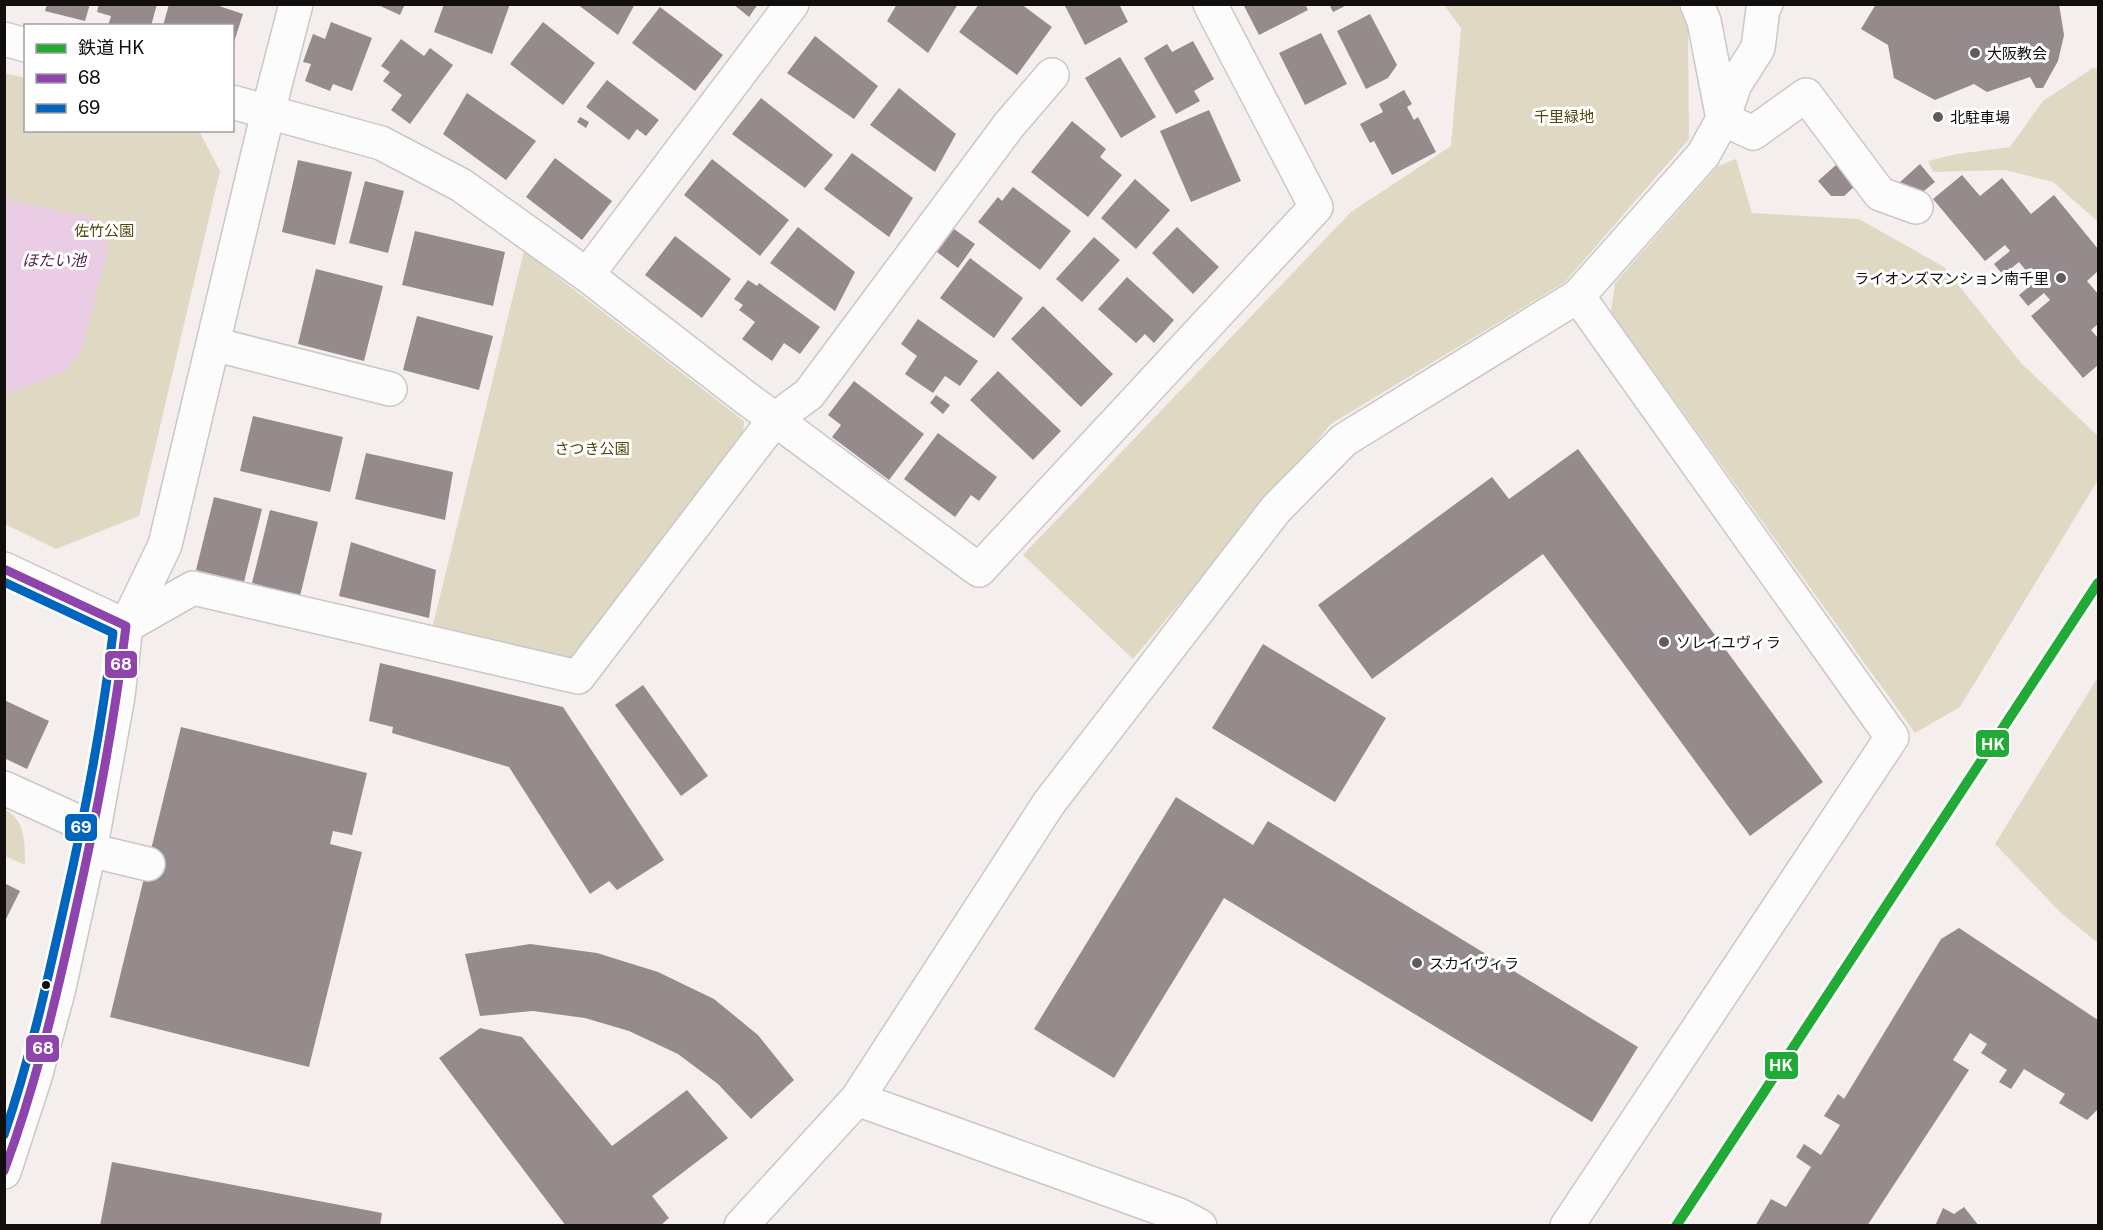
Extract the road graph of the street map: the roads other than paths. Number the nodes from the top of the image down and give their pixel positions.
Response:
1 (296, 4) edge
2 (792, 4) edge
3 (1210, 4) edge
4 (1697, 4) edge
5 (1766, 4) edge
6 (4, 39) edge
7 (24, 44) edge
8 (1052, 75) dead end
9 (234, 103) edge
10 (268, 112) junction
11 (1724, 119) junction
12 (1916, 207) dead end
13 (587, 275) junction
14 (1578, 296) junction
15 (213, 344) junction
16 (390, 389) dead end
17 (775, 419) junction
18 (4, 570) edge
19 (126, 626) junction
20 (4, 788) edge
21 (91, 839) junction
22 (148, 864) dead end
23 (857, 1099) junction
24 (4, 1172) edge
25 (741, 1226) edge
26 (1200, 1226) edge
27 (1567, 1226) edge

1 - 10 street
2 - 13 street
3 - 17 street
4 - 11 street
5 - 11 street
6 - 7 street
8 - 17 street
9 - 10 street
10 - 13 street
10 - 15 street
11 - 12 street
11 - 14 street
13 - 17 street
14 - 23 street
14 - 27 street
15 - 16 street
15 - 19 street
17 - 19 street
18 - 19 street
19 - 21 street
20 - 21 street
21 - 22 street
21 - 24 street
23 - 25 street
23 - 26 street

